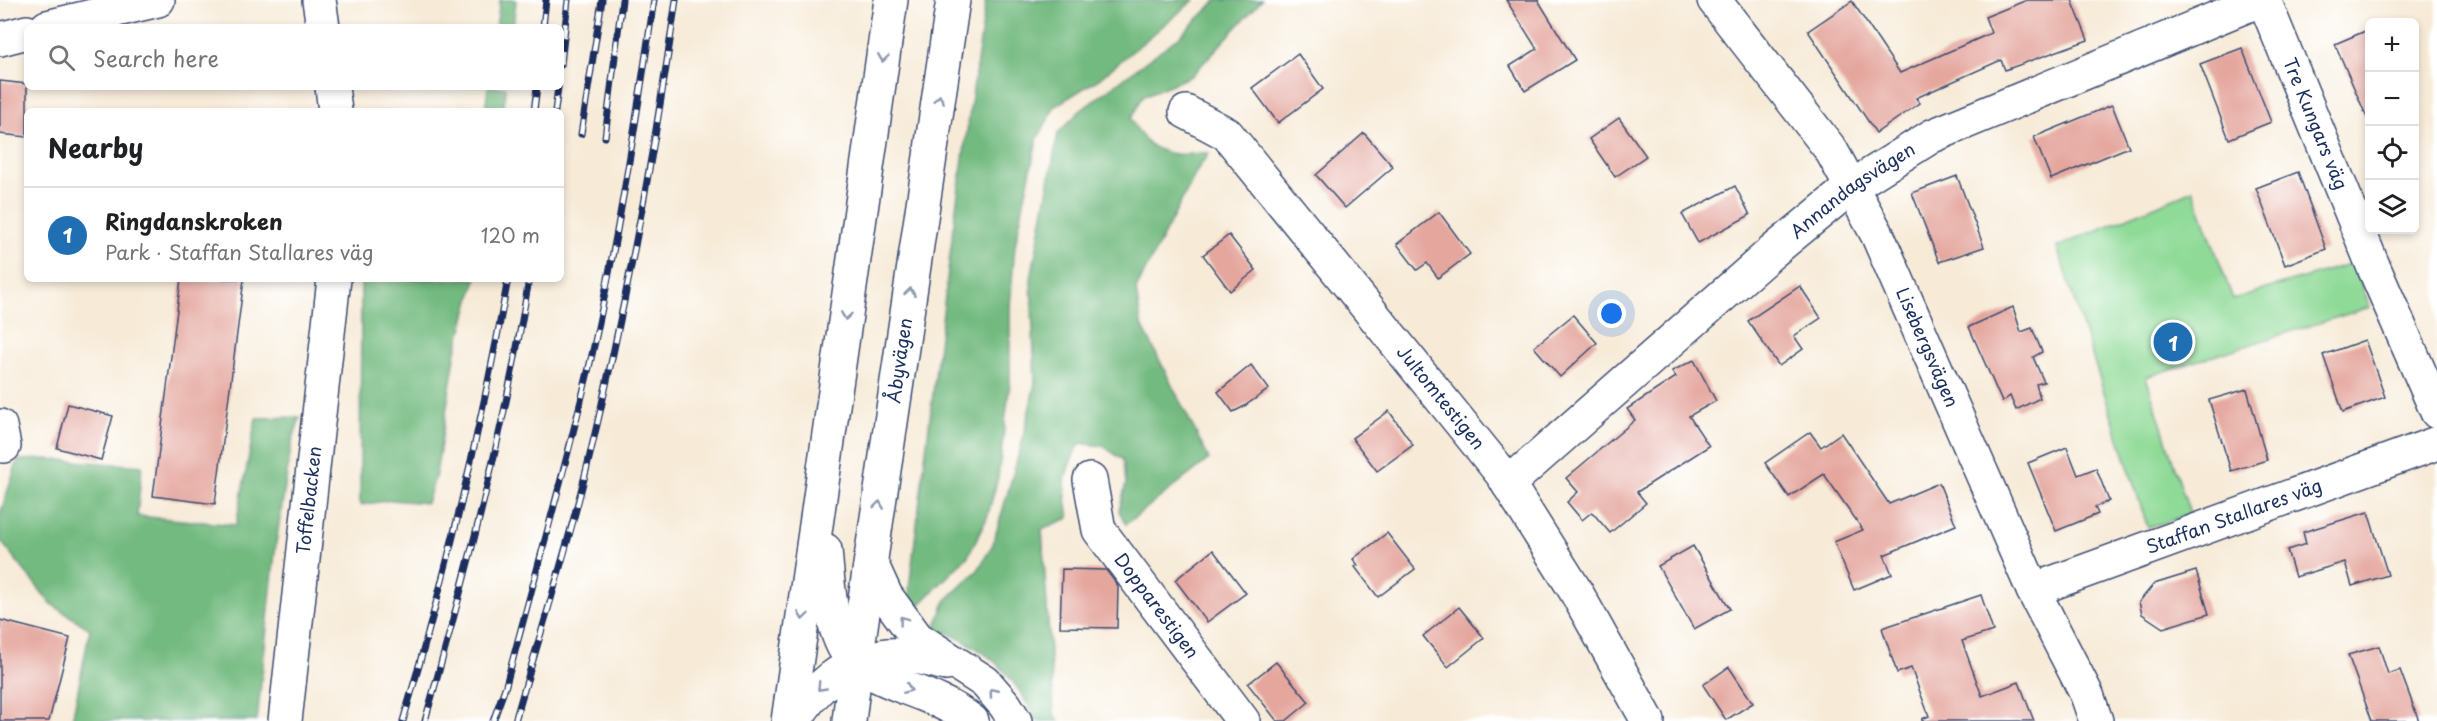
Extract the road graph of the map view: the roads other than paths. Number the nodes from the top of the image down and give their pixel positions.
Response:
1 (158, 0) edge
2 (319, 0) edge
3 (891, 0) edge
4 (953, 0) edge
5 (1714, 0) edge
6 (2262, 0) edge
7 (59, 24) edge
8 (323, 24) edge
9 (24, 33) edge
10 (0, 39) edge
11 (332, 90) edge
12 (335, 108) edge
13 (1186, 112) dead end
14 (1851, 187) junction
15 (334, 282) edge
16 (2437, 412) edge
17 (2437, 443) edge
18 (1090, 480) dead end
19 (1508, 484) junction
20 (819, 496) junction
21 (871, 563) junction
22 (2033, 590) junction
23 (856, 663) junction
24 (965, 669) junction
25 (285, 721) edge
26 (788, 721) edge
27 (795, 721) edge
28 (849, 721) edge
29 (972, 721) edge
30 (1015, 721) edge
31 (1244, 721) edge
32 (1648, 721) edge
33 (2096, 721) edge

1 - 7 street
2 - 8 street
3 -> 20 street
21 -> 4 street, Åbyvägen
5 - 14 street, Lisebergsvägen
6 - 14 street, Annandagsvägen
6 - 16 street, Tre Kungars väg
9 - 10 street
11 - 12 street
13 - 19 street, Jultomtestigen
14 - 19 street, Annandagsvägen
14 - 22 street, Lisebergsvägen
15 - 25 street, Toffelbacken
17 - 22 street, Staffan Stallares väg
18 - 31 street, Dopparestigen
19 - 32 street, Jultomtestigen
20 - 23 street
20 -> 26 street
21 - 23 street, Åbyvägen
24 -> 21 street
22 - 33 street, Lisebergsvägen
23 - 24 street
23 -> 27 street
23 - 28 street, Åbyvägen
23 -> 29 street
30 -> 24 street

